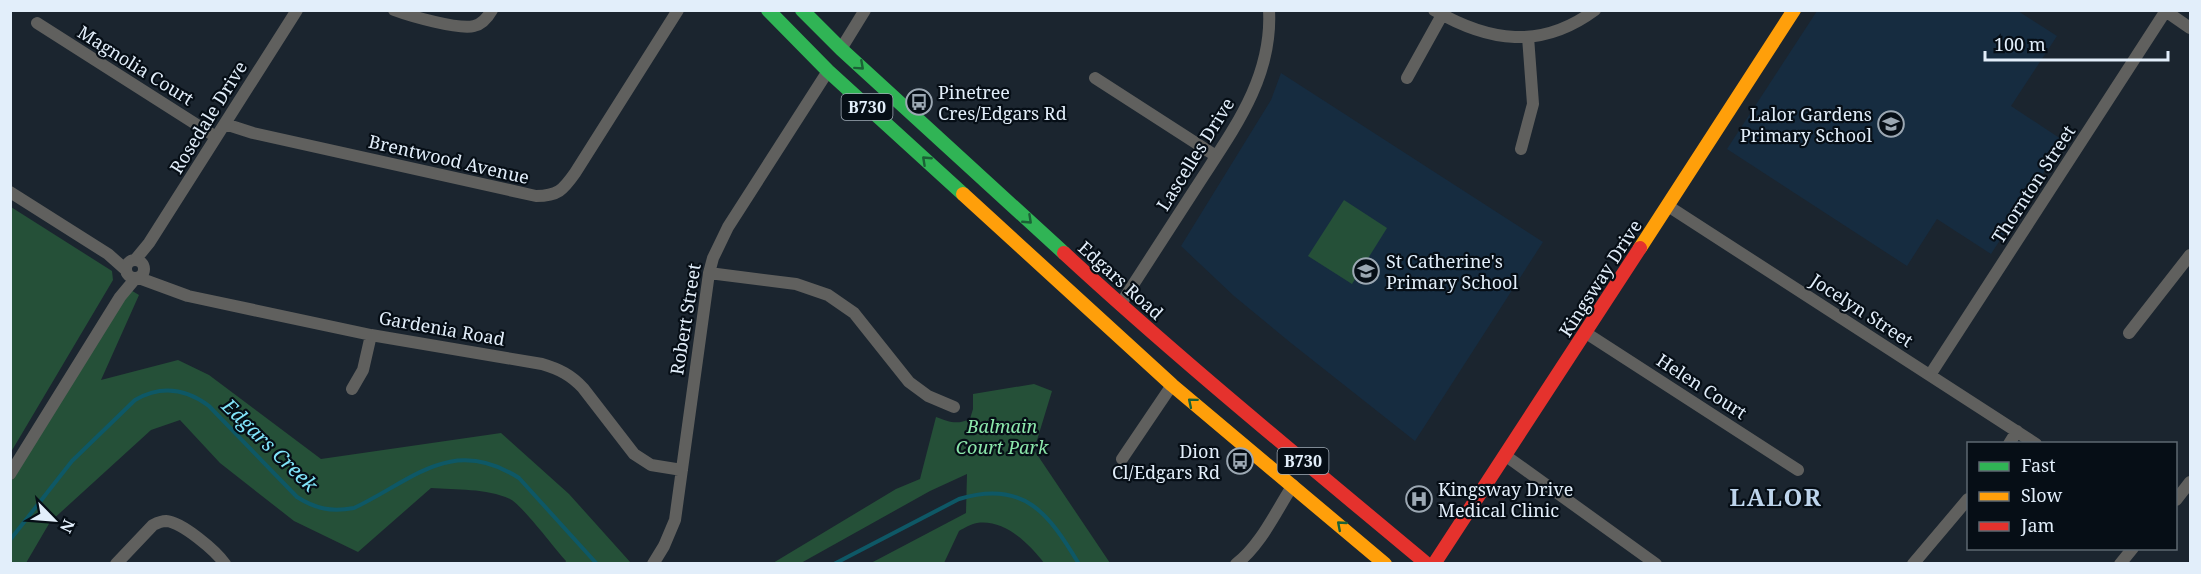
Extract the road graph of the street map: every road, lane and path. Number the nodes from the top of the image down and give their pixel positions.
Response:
1 (297, 10) edge
2 (394, 10) edge
3 (492, 10) edge
4 (678, 10) edge
5 (768, 10) edge
6 (802, 10) edge
7 (865, 10) edge
8 (1269, 10) edge
9 (1595, 10) edge
10 (1794, 10) edge
11 (2165, 11) edge
12 (1438, 13) edge
13 (37, 23) dead end
14 (2190, 28) edge
15 (1528, 37) junction
16 (841, 49) junction
17 (828, 70) junction
18 (1095, 78) dead end
19 (1407, 78) dead end
20 (225, 124) junction
21 (216, 137) junction
22 (1521, 149) dead end
23 (1216, 156) junction
24 (985, 180) junction
25 (10, 192) edge
26 (969, 200) junction
27 (1668, 206) junction
28 (2190, 255) edge
29 (135, 269) junction
30 (709, 273) junction
31 (1120, 305) junction
32 (1586, 333) junction
33 (2128, 333) dead end
34 (371, 335) junction
35 (1930, 375) junction
36 (1172, 385) junction
37 (352, 389) dead end
38 (954, 407) dead end
39 (1253, 419) junction
40 (2016, 431) junction
41 (1237, 439) junction
42 (2010, 442) edge
43 (2033, 442) edge
44 (1506, 456) junction
45 (1122, 459) dead end
46 (682, 470) junction
47 (1798, 470) dead end
48 (10, 474) edge
49 (2190, 482) edge
50 (1293, 485) junction
51 (2177, 498) edge
52 (1967, 500) edge
53 (2132, 550) edge
54 (116, 564) edge
55 (225, 564) edge
56 (652, 564) edge
57 (1236, 564) edge
58 (1385, 564) edge
59 (1426, 564) edge
60 (1434, 564) edge
61 (1656, 564) edge
62 (1912, 564) edge
63 (2120, 564) edge

1 - 20 street, Rosedale Drive
2 - 3 street
4 - 20 street, Brentwood Avenue
5 - 17 main road, B730
6 - 16 main road, Edgars Road / B730
7 - 16 street
8 - 23 street, Lascelles Drive
9 - 15 street
10 - 27 main road, Kingsway Drive
11 - 14 street
11 - 35 street, Thornton Street
12 - 15 street
12 - 19 street
13 - 21 street, Magnolia Court
15 - 22 street
16 -> 24 main road, Edgars Road / B730
26 -> 17 main road, B730
17 - 30 street, Robert Street
18 - 23 street
20 - 21 street, Rosedale Drive
21 - 29 street, Rosedale Drive
23 - 31 street, Lascelles Drive
24 - 26 main road
24 -> 31 main road, Edgars Road / B730
25 - 29 street, Gardenia Road
26 - 36 main road, B730
27 - 32 main road, Kingsway Drive
27 - 35 street, Jocelyn Street
28 - 33 street
29 - 34 street, Gardenia Road
29 - 48 street, Rosedale Drive
30 - 38 street
30 - 46 street, Robert Street
31 - 39 main road, Edgars Road / B730
32 - 44 main road, Kingsway Drive
32 - 47 street, Helen Court
34 - 37 street
34 - 46 street, Gardenia Road
35 - 40 street, Jocelyn Street
41 -> 36 main road, B730
36 - 45 street
39 - 41 main road
39 - 59 main road, Edgars Road / B730
40 - 42 street
40 - 43 street, Jocelyn Street
41 - 50 main road, B730
44 - 60 main road, Kingsway Drive
44 - 61 street
46 - 56 street, Robert Street
49 - 51 street
50 - 57 street
58 -> 50 main road, B730
52 - 62 street
53 - 63 street
54 - 55 street

